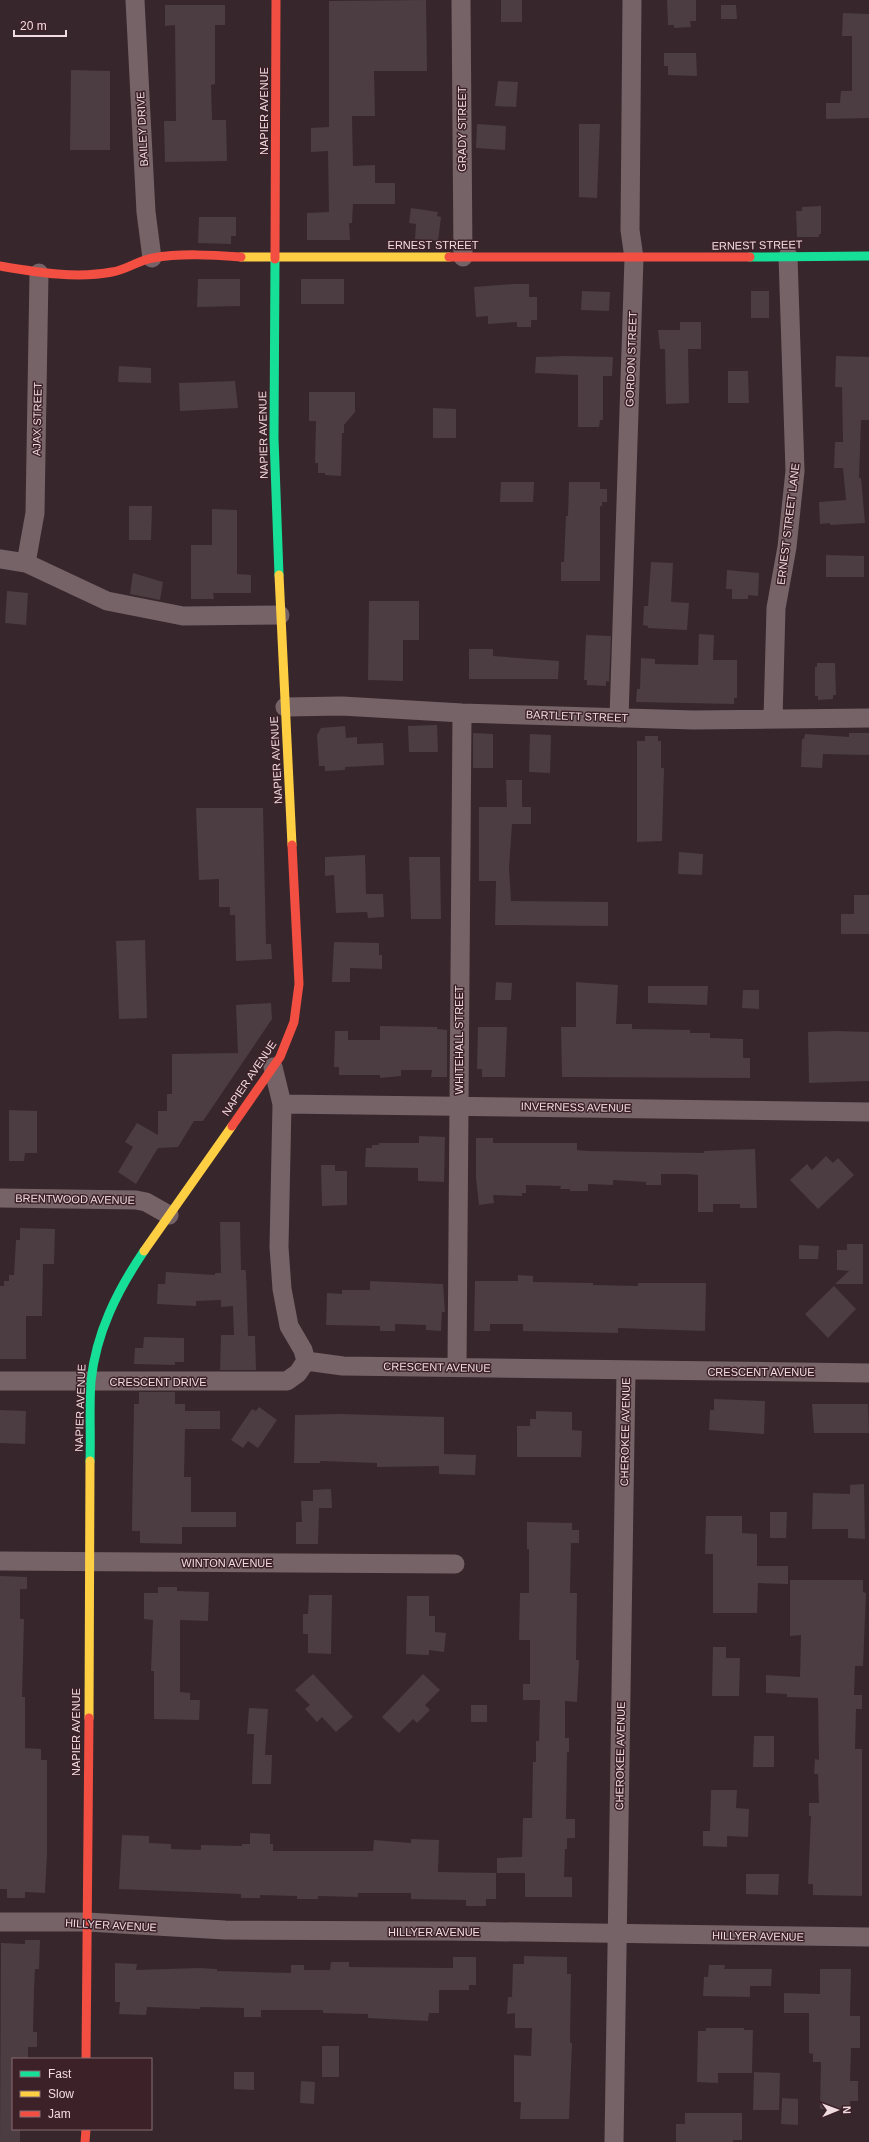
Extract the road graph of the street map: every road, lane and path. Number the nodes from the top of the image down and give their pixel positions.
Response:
1 (135, 0) edge
2 (276, 0) edge
3 (461, 0) edge
4 (632, 0) edge
5 (788, 256) junction
6 (869, 256) edge
7 (463, 257) junction
8 (152, 258) junction
9 (276, 258) junction
10 (634, 258) junction
11 (0, 266) edge
12 (39, 273) junction
13 (0, 559) edge
14 (26, 563) junction
15 (280, 615) junction
16 (284, 707) junction
17 (462, 713) junction
18 (619, 718) junction
19 (869, 718) edge
20 (773, 720) junction
21 (273, 1067) junction
22 (282, 1104) junction
23 (459, 1106) junction
24 (869, 1112) edge
25 (0, 1198) edge
26 (169, 1215) junction
27 (306, 1361) junction
28 (457, 1367) junction
29 (626, 1371) junction
30 (869, 1372) edge
31 (0, 1381) edge
32 (91, 1382) junction
33 (0, 1561) edge
34 (89, 1563) junction
35 (455, 1564) dead end
36 (0, 1922) edge
37 (86, 1922) junction
38 (618, 1934) junction
39 (869, 1937) edge
40 (86, 2058) edge
41 (86, 2130) edge
42 (86, 2142) edge
43 (614, 2142) edge

1 - 8 street, BAILEY DRIVE
2 - 9 street, NAPIER AVENUE
3 - 7 street, GRADY STREET
4 - 10 street, GORDON STREET
5 - 6 street, ERNEST STREET
5 - 10 street, ERNEST STREET
5 - 20 street, ERNEST STREET LANE
7 - 9 street, ERNEST STREET
7 - 10 street, ERNEST STREET
8 - 9 street, ERNEST STREET
8 - 12 street, ERNEST STREET
9 - 15 street, NAPIER AVENUE
10 - 18 street, GORDON STREET
11 - 12 street, ERNEST STREET
12 - 14 street, AJAX STREET
13 - 14 street
14 - 15 street
15 - 16 street, NAPIER AVENUE
16 - 17 street, BARTLETT STREET
16 - 21 street, NAPIER AVENUE
17 - 18 street, BARTLETT STREET
17 - 23 street, WHITEHALL STREET
18 - 20 street, BARTLETT STREET
19 - 20 street, BARTLETT STREET
21 - 22 street
21 - 26 street, NAPIER AVENUE
22 - 23 street, INVERNESS AVENUE
22 - 27 street
23 - 24 street, INVERNESS AVENUE
23 - 28 street, WHITEHALL STREET
25 - 26 street, BRENTWOOD AVENUE
26 - 32 street, NAPIER AVENUE
27 - 28 street, CRESCENT AVENUE
27 - 32 street, CRESCENT DRIVE
28 - 29 street, CRESCENT AVENUE
29 - 30 street, CRESCENT AVENUE
29 - 38 street, CHEROKEE AVENUE
31 - 32 street, CRESCENT DRIVE
32 - 34 street, NAPIER AVENUE
33 - 34 street, WINTON AVENUE
34 - 35 street, WINTON AVENUE
34 - 37 street, NAPIER AVENUE
36 - 37 street, HILLYER AVENUE
37 - 38 street, HILLYER AVENUE
37 - 40 street, NAPIER AVENUE
38 - 39 street, HILLYER AVENUE
38 - 43 street, CHEROKEE AVENUE
41 - 42 street

